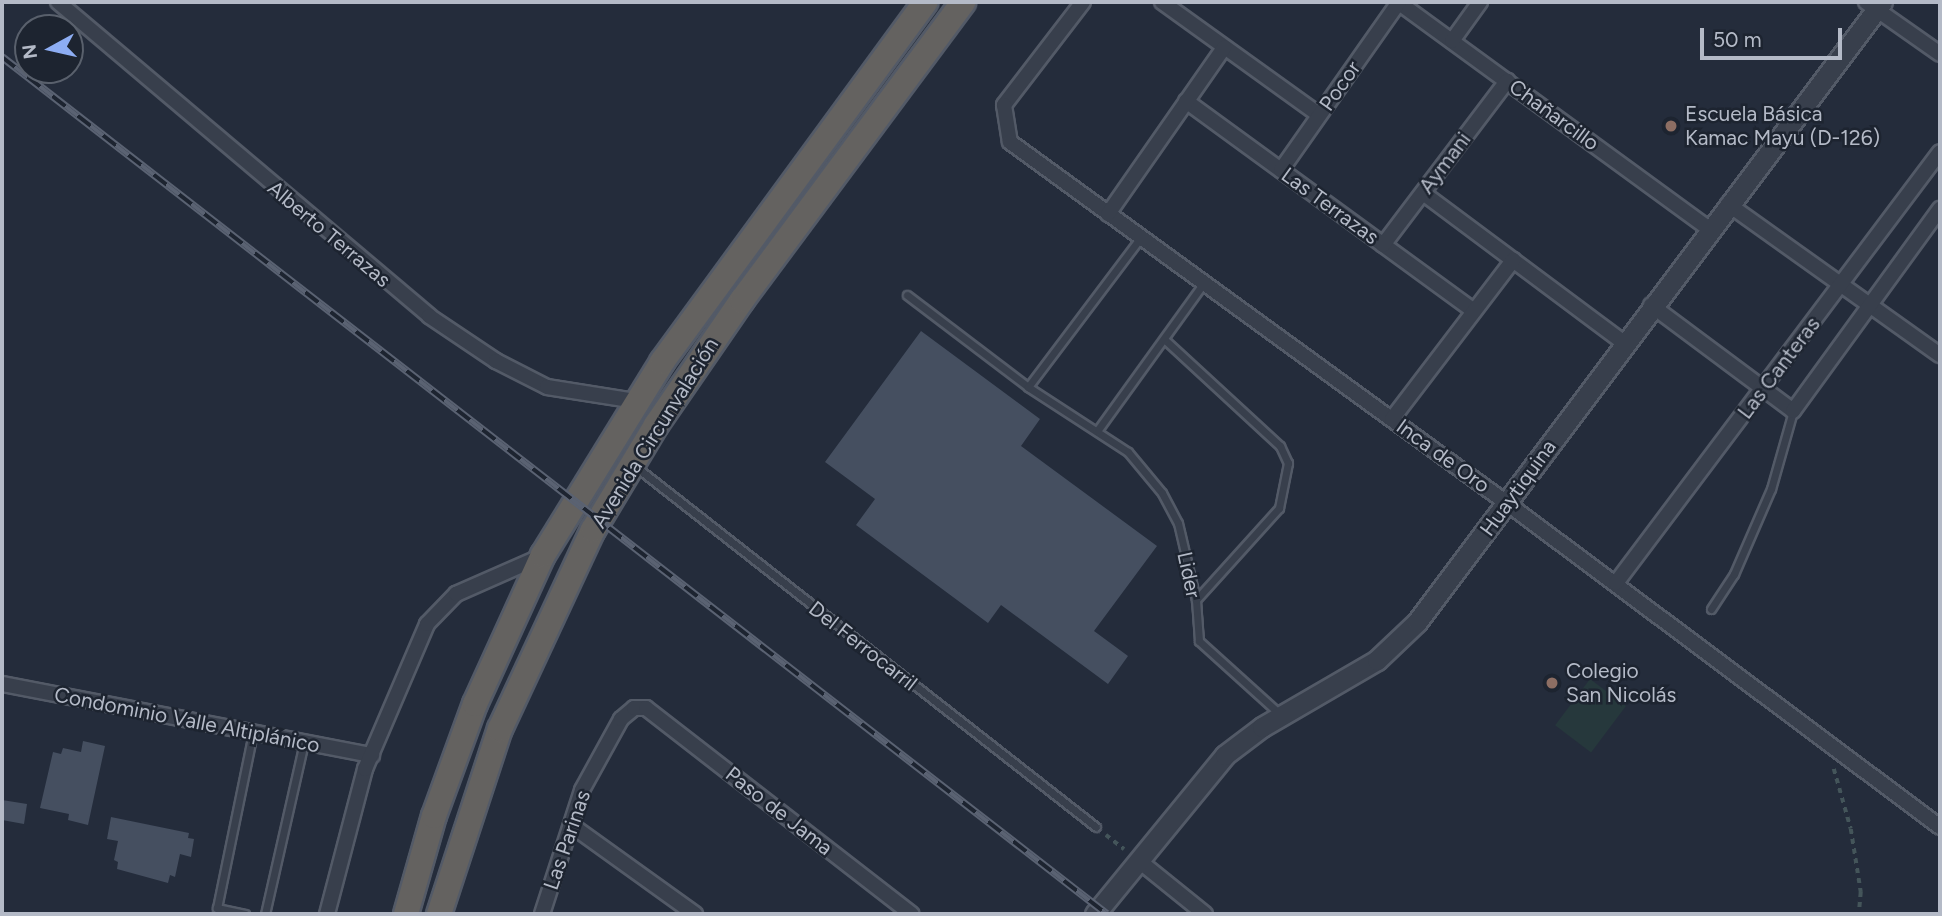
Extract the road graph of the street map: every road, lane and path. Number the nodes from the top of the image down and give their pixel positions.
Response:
1 (58, 2) edge
2 (925, 2) edge
3 (963, 2) edge
4 (1083, 2) edge
5 (1161, 2) edge
6 (1399, 2) edge
7 (1480, 2) edge
8 (1874, 4) edge
9 (1452, 41) junction
10 (1224, 48) junction
11 (1940, 54) edge
12 (1507, 81) junction
13 (1186, 101) junction
14 (1319, 115) junction
15 (1940, 152) edge
16 (1280, 170) junction
17 (1423, 193) junction
18 (1728, 204) junction
19 (1940, 209) edge
20 (1108, 214) junction
21 (1709, 229) junction
22 (1141, 237) junction
23 (1383, 244) junction
24 (1513, 260) junction
25 (1203, 284) junction
26 (1840, 285) junction
27 (907, 295) dead end
28 (1871, 303) junction
29 (1651, 305) junction
30 (1474, 311) junction
31 (1164, 339) junction
32 (1623, 342) junction
33 (1940, 355) edge
34 (1028, 387) junction
35 (1764, 389) junction
36 (635, 401) junction
37 (1793, 411) junction
38 (1392, 419) junction
39 (1097, 431) junction
40 (632, 464) junction
41 (1508, 504) junction
42 (543, 555) junction
43 (1616, 583) junction
44 (1196, 600) junction
45 (1711, 609) dead end
46 (2, 684) edge
47 (646, 708) joint
48 (1282, 715) junction
49 (253, 732) junction
50 (304, 742) junction
51 (1826, 742) junction
52 (372, 755) junction
53 (570, 825) junction
54 (1096, 827) joint
55 (1940, 827) edge
56 (1138, 860) junction
57 (245, 914) edge
58 (265, 914) edge
59 (327, 914) edge
60 (407, 914) edge
61 (439, 914) edge
62 (542, 914) edge
63 (695, 914) edge
64 (912, 914) edge
65 (1095, 914) edge
66 (1205, 914) edge
67 (1859, 914) edge

1 - 36 street, Alberto Terrazas
2 - 36 highway, Avenida Circunvalación
3 - 40 highway, Avenida Circunvalación
4 - 20 street, Inca de Oro
5 - 10 street
6 - 9 street, Chañarcillo
6 - 14 street, Pocor
7 - 9 street
8 - 11 street
8 - 18 street, Huaytiquina
9 - 12 street, Chañarcillo
10 - 13 street
10 - 14 street
12 - 17 street, Aymani
12 - 21 street, Chañarcillo
13 - 16 street, Las Terrazas
13 - 20 street
14 - 16 street, Pocor
15 - 26 street, Las Canteras
16 - 23 street, Las Terrazas
17 - 23 street, Aymani
17 - 24 street
18 - 21 street, Huaytiquina
18 - 26 street
19 - 28 street, Las Canteras
20 - 22 street, Inca de Oro
21 - 29 street, Huaytiquina
22 - 25 street, Inca de Oro
22 - 34 lane
23 - 30 street, Las Terrazas
24 - 30 street
24 - 32 street
25 - 31 lane
25 - 38 street, Inca de Oro
26 - 28 street
26 - 35 street, Las Canteras
27 - 34 lane, Lider
28 - 33 street
28 - 37 street, Las Canteras
29 - 32 street, Huaytiquina
29 - 35 street
30 - 38 street
31 - 39 lane
31 - 44 lane
32 - 41 street, Huaytiquina
34 - 39 lane, Lider
35 - 37 street
35 - 43 street, Las Canteras
36 - 42 highway, Avenida Circunvalación
37 - 45 lane
38 - 41 street, Inca de Oro
39 - 44 lane, Lider
40 - 54 lane, Del Ferrocarril
40 - 61 highway, Avenida Circunvalación
41 - 43 street, Inca de Oro
41 - 48 street, Huaytiquina
42 - 52 street
42 - 60 highway, Avenida Circunvalación
43 - 51 street, Inca de Oro
44 - 48 lane, Lider
46 - 49 street, Condominio Valle Altiplánico
47 - 53 street, Las Parinas
47 - 64 street, Paso de Jama
48 - 56 street, Huaytiquina
49 - 50 street, Condominio Valle Altiplánico
49 - 57 lane
50 - 52 street, Condominio Valle Altiplánico
50 - 58 lane
51 - 55 street, Inca de Oro
51 - 67 path
52 - 59 street
53 - 62 street, Las Parinas
53 - 63 street
54 - 56 path
56 - 65 street, Huaytiquina
56 - 66 street

